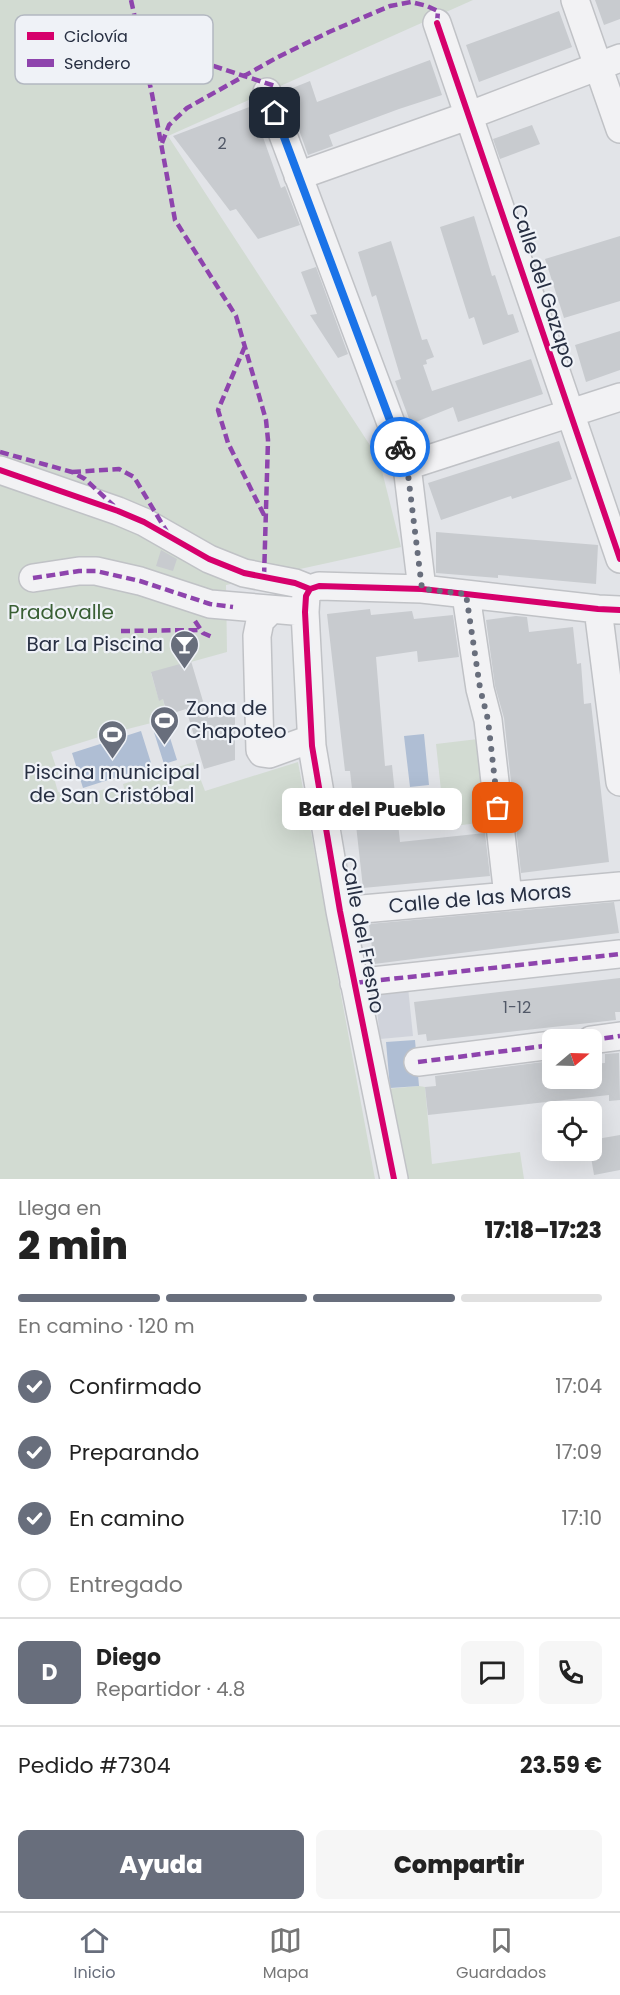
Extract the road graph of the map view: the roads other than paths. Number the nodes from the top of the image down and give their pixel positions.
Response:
1 (575, 0) edge
2 (438, 23) dead end
3 (609, 62) edge
4 (267, 92) dead end
5 (470, 115) junction
6 (620, 129) edge
7 (298, 176) junction
8 (620, 398) edge
9 (569, 414) junction
10 (407, 466) junction
11 (0, 470) edge
12 (620, 559) edge
13 (33, 578) dead end
14 (422, 589) junction
15 (466, 594) junction
16 (308, 601) junction
17 (271, 610) junction
18 (609, 610) edge
19 (311, 739) junction
20 (620, 782) edge
21 (620, 886) edge
22 (508, 896) junction
23 (340, 911) junction
24 (620, 954) edge
25 (354, 983) junction
26 (620, 1036) edge
27 (602, 1038) edge
28 (542, 1046) edge
29 (418, 1062) dead end
30 (394, 1179) edge

1 - 3 street
2 - 5 street, Calle del Gazapo
3 - 5 street
3 - 6 street
4 - 7 street
5 - 7 street
5 - 9 street, Calle del Gazapo
7 - 10 street
8 - 9 street
9 - 10 street
9 - 12 street, Calle del Gazapo
10 - 14 street
11 - 16 street
13 - 17 street
14 - 15 street
14 - 16 street
15 - 18 street
15 - 22 street
16 - 17 street
16 - 19 street, Calle del Fresno
17 - 19 street
18 - 20 street
19 - 23 street, Calle del Fresno
21 - 22 street, Calle de las Moras
22 - 23 street, Calle de las Moras
23 - 25 street, Calle del Fresno
24 - 25 street
25 - 30 street, Calle del Fresno
26 - 27 street
28 - 29 street

